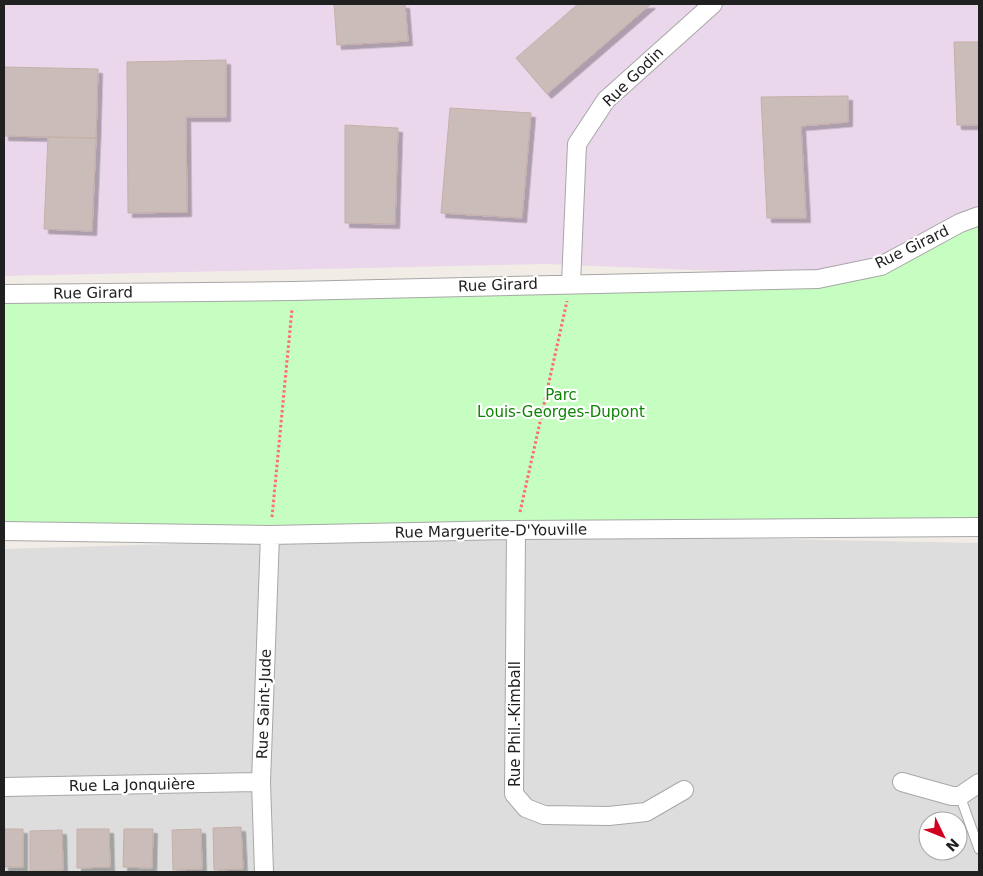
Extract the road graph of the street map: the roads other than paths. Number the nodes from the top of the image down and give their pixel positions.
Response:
1 (712, 4) edge
2 (979, 216) edge
3 (571, 283) junction
4 (4, 294) edge
5 (979, 527) edge
6 (516, 530) junction
7 (4, 531) edge
8 (270, 535) junction
9 (261, 782) junction
10 (902, 782) dead end
11 (979, 783) edge
12 (4, 788) edge
13 (684, 790) dead end
14 (960, 796) junction
15 (979, 849) edge
16 (264, 872) edge

1 - 3 street, Rue Godin
2 - 3 street, Rue Girard
3 - 4 street, Rue Girard
5 - 6 street, Rue Marguerite-D'Youville
6 - 8 street, Rue Marguerite-D'Youville
6 - 13 street, Rue Phil.-Kimball
7 - 8 street, Rue Marguerite-D'Youville
8 - 9 street, Rue Saint-Jude
9 - 12 street, Rue La Jonquière
9 - 16 street, Rue Saint-Jude
10 - 14 street
11 - 14 street
14 - 15 lane

